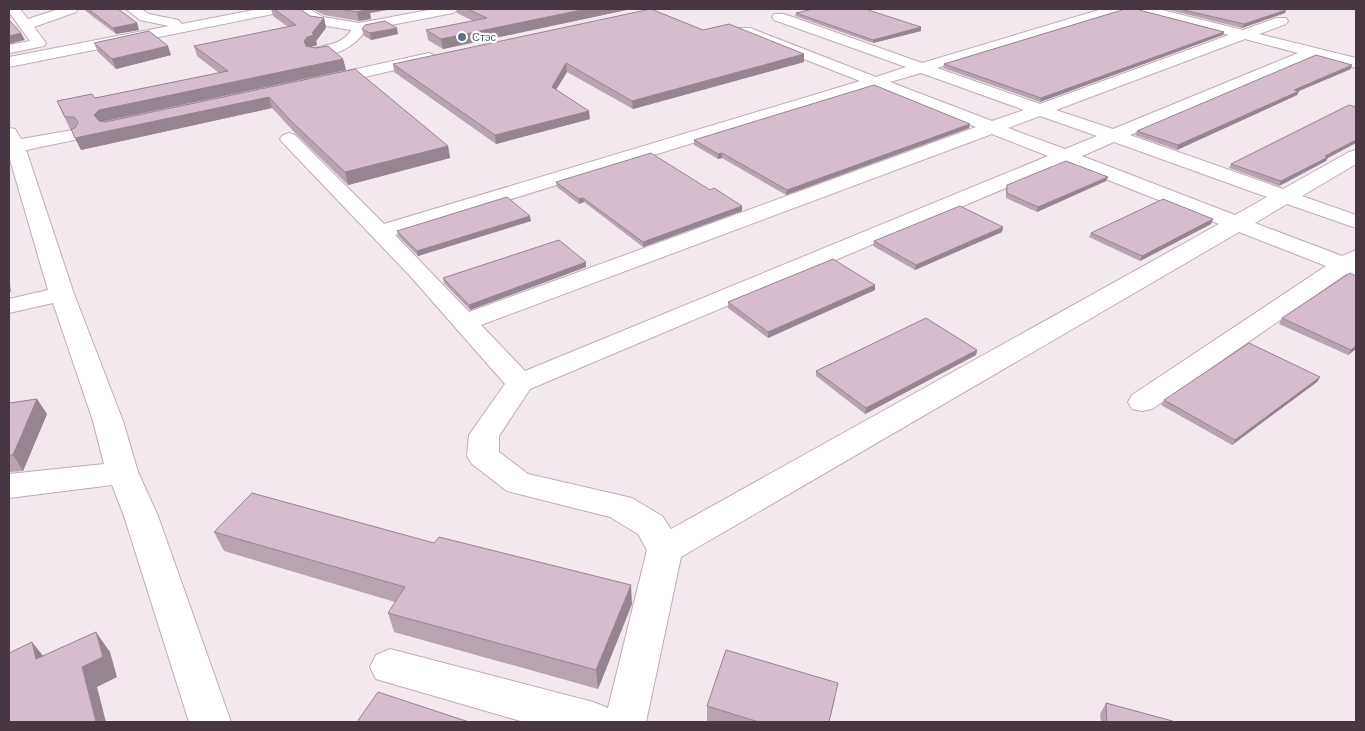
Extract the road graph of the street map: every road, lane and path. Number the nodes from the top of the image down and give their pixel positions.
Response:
1 (13, 9) edge
2 (71, 9) edge
3 (133, 9) edge
4 (209, 9) edge
5 (278, 9) edge
6 (300, 9) edge
7 (453, 9) edge
8 (1115, 9) edge
9 (1143, 9) edge
10 (779, 17) dead end
11 (1281, 21) dead end
12 (25, 25) junction
13 (179, 27) junction
14 (359, 27) junction
15 (736, 28) edge
16 (1244, 34) junction
17 (9, 49) edge
18 (315, 52) edge
19 (1313, 52) junction
20 (447, 54) edge
21 (9, 62) edge
22 (1356, 63) edge
23 (920, 68) junction
24 (874, 81) junction
25 (313, 83) edge
26 (1041, 110) junction
27 (992, 128) junction
28 (73, 135) edge
29 (1112, 136) junction
30 (289, 138) dead end
31 (12, 140) edge
32 (1063, 155) junction
33 (1356, 156) edge
34 (1284, 196) junction
35 (1356, 222) edge
36 (1238, 224) junction
37 (380, 232) junction
38 (1352, 264) edge
39 (62, 294) junction
40 (9, 306) edge
41 (465, 322) junction
42 (520, 383) junction
43 (1142, 402) dead end
44 (122, 472) junction
45 (9, 486) edge
46 (665, 549) junction
47 (390, 667) dead end
48 (210, 722) edge
49 (592, 722) edge
50 (625, 722) edge

1 - 12 street
2 - 12 street
3 - 13 street
4 - 13 street
5 - 13 street
6 - 14 street
7 - 14 street
8 - 23 street
9 - 16 street
10 - 23 street
11 - 16 street
12 - 17 street
13 - 21 street
14 - 18 street
15 - 24 street
16 - 19 street
16 - 26 street
19 - 22 street
19 - 29 street
20 - 25 street
23 - 24 street
23 - 26 street
24 - 27 street
24 - 37 street
26 - 27 street
26 - 29 street
27 - 32 street
27 - 41 street
28 - 31 street
29 - 32 street
29 - 34 street
30 - 37 street
31 - 39 street
32 - 36 street
32 - 42 street
33 - 34 street
34 - 35 street
34 - 36 street
36 - 38 street
36 - 46 street
37 - 41 street
38 - 43 street
39 - 40 street
39 - 44 street
41 - 42 street
42 - 46 street
44 - 45 street
44 - 48 street
46 - 50 street
47 - 49 street

